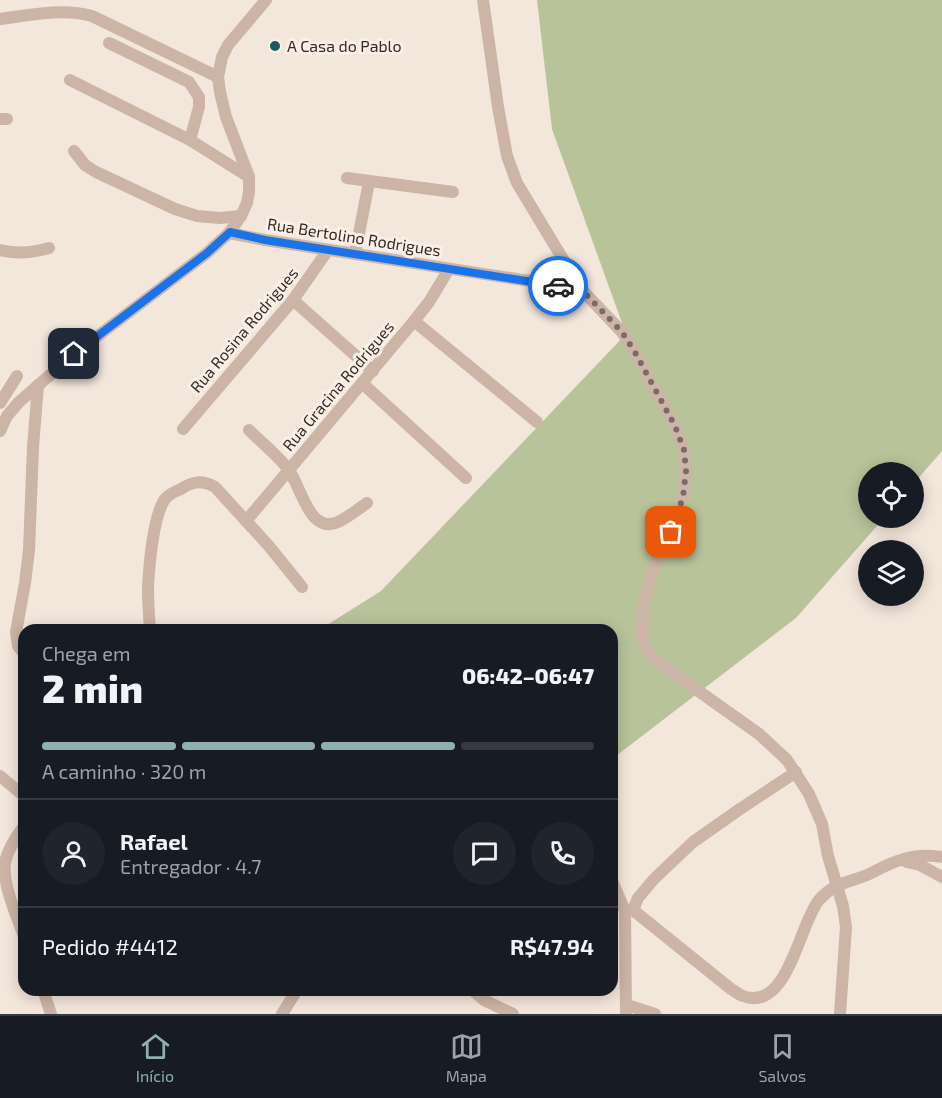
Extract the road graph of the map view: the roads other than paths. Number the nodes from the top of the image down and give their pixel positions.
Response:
1 (266, 0) edge
2 (483, 0) edge
3 (0, 19) edge
4 (109, 43) dead end
5 (218, 77) junction
6 (70, 80) dead end
7 (190, 140) junction
8 (74, 151) dead end
9 (249, 177) junction
10 (347, 178) dead end
11 (369, 182) junction
12 (453, 192) dead end
13 (241, 216) junction
14 (230, 232) junction
15 (49, 249) dead end
16 (0, 250) edge
17 (328, 250) junction
18 (355, 254) junction
19 (449, 269) junction
20 (581, 289) junction
21 (293, 300) junction
22 (414, 321) junction
23 (373, 371) junction
24 (17, 376) dead end
25 (362, 383) junction
26 (38, 385) junction
27 (0, 403) edge
28 (537, 422) dead end
29 (183, 429) dead end
30 (0, 430) edge
31 (249, 430) dead end
32 (289, 470) junction
33 (466, 478) dead end
34 (367, 503) dead end
35 (246, 520) junction
36 (302, 587) dead end
37 (150, 624) edge
38 (18, 646) edge
39 (796, 772) junction
40 (0, 776) edge
41 (18, 791) edge
42 (18, 834) edge
43 (942, 857) edge
44 (900, 860) junction
45 (942, 877) edge
46 (837, 885) junction
47 (618, 891) edge
48 (629, 910) junction
49 (18, 920) edge
50 (45, 996) edge
51 (293, 996) edge
52 (479, 996) edge
53 (627, 1009) edge
54 (51, 1014) edge
55 (282, 1014) edge
56 (513, 1014) edge
57 (655, 1014) edge
58 (841, 1014) edge

1 - 5 street
2 - 20 street
3 - 5 street
4 - 7 street
5 - 9 street
6 - 7 street
7 - 9 street
8 - 13 street
9 - 13 street
10 - 11 street
11 - 12 street
11 - 18 street
13 - 14 street
14 - 17 street, Rua Bertolino Rodrigues
14 - 26 street
15 - 16 street
17 - 18 street, Rua Bertolino Rodrigues
17 - 21 street, Rua Rosina Rodrigues
18 - 19 street, Rua Bertolino Rodrigues
19 - 20 street, Rua Bertolino Rodrigues
19 - 22 street, Rua Gracina Rodrigues
20 - 39 street
21 - 23 street
21 - 29 street, Rua Rosina Rodrigues
22 - 23 street, Rua Gracina Rodrigues
22 - 28 street
23 - 25 street, Rua Gracina Rodrigues
24 - 27 street
25 - 32 street, Rua Gracina Rodrigues
25 - 33 street
26 - 30 street
26 - 38 street
31 - 32 street
32 - 34 street
32 - 35 street, Rua Gracina Rodrigues
35 - 36 street
35 - 37 street
39 - 46 street
39 - 48 street
40 - 41 street
42 - 49 street
43 - 44 street
44 - 45 street
44 - 46 street
46 - 48 street
46 - 58 street
47 - 48 street
48 - 53 street
50 - 54 street
51 - 55 street
52 - 56 street
53 - 57 street

